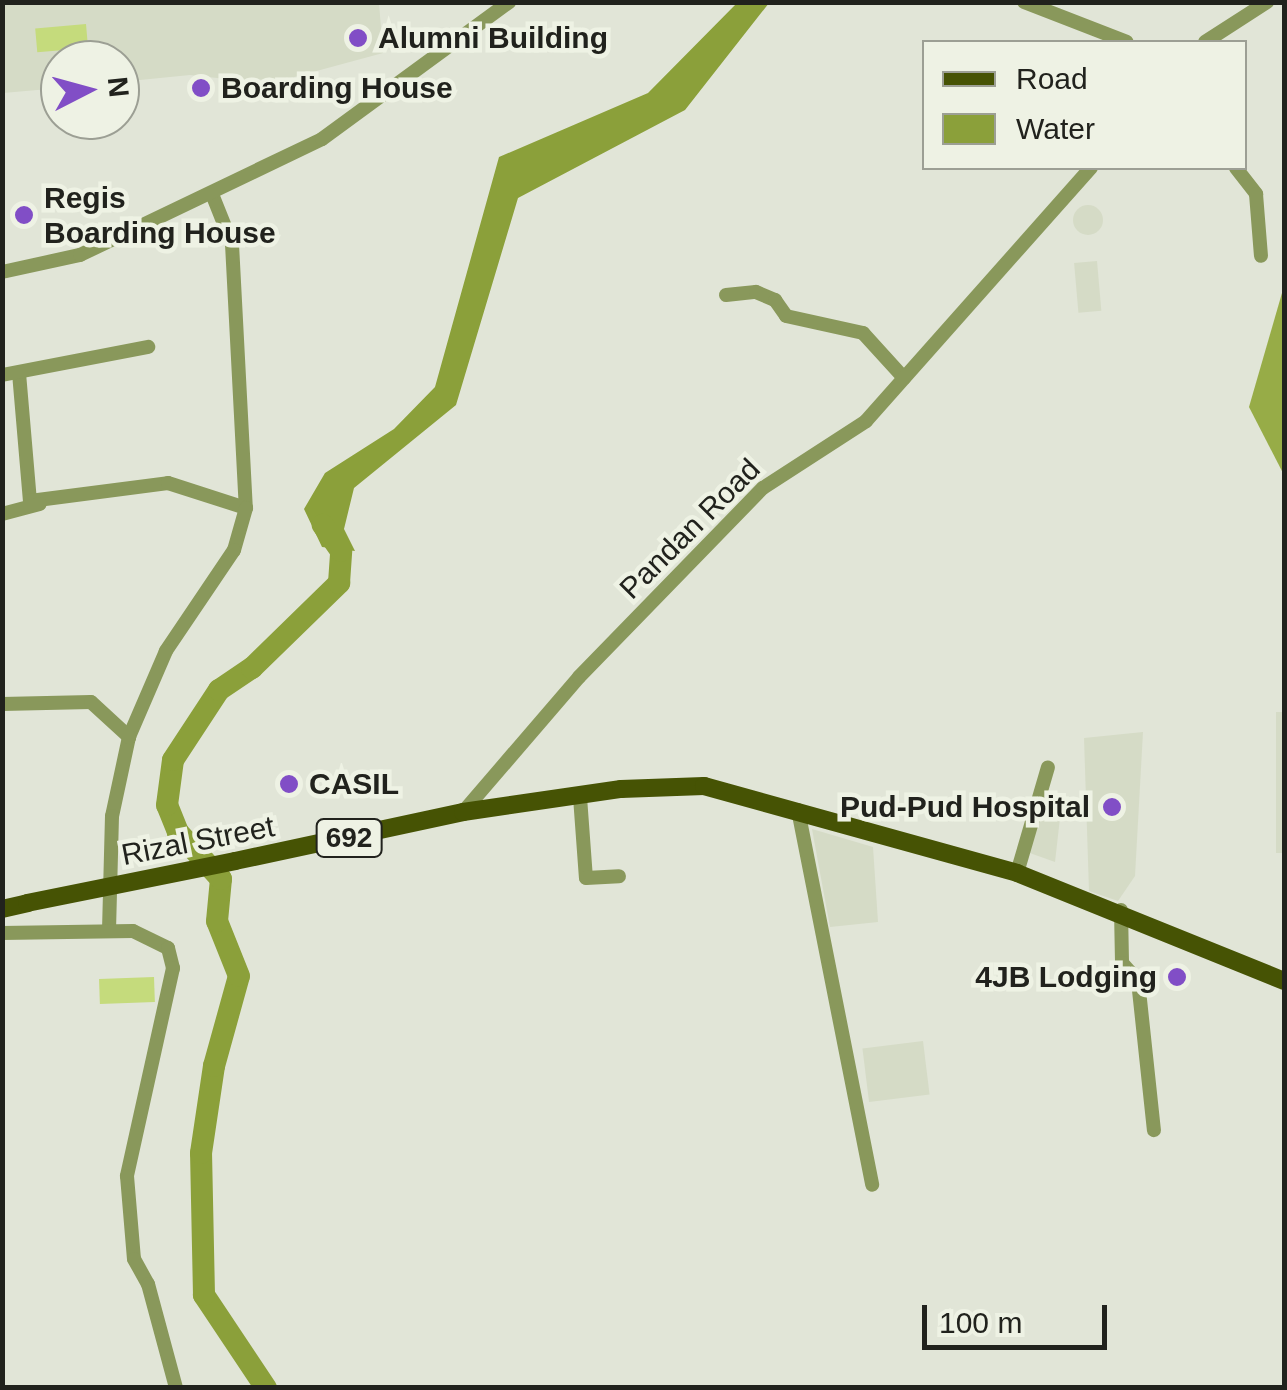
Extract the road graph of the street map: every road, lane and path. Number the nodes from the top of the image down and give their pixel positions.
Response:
1 (510, 2) edge
2 (1024, 2) edge
3 (1267, 2) edge
4 (1122, 40) edge
5 (1208, 40) edge
6 (1089, 170) edge
7 (1238, 170) edge
8 (212, 194) junction
9 (1260, 256) dead end
10 (2, 272) edge
11 (726, 295) dead end
12 (148, 347) dead end
13 (20, 373) junction
14 (2, 376) edge
15 (904, 378) junction
16 (40, 504) junction
17 (246, 508) junction
18 (2, 514) edge
19 (2, 704) edge
20 (130, 738) junction
21 (1048, 767) dead end
22 (580, 797) junction
23 (798, 810) junction
24 (463, 812) junction
25 (1017, 873) junction
26 (619, 876) dead end
27 (2, 909) edge
28 (1121, 910) junction
29 (109, 931) junction
30 (2, 933) edge
31 (1284, 982) edge
32 (1154, 1130) dead end
33 (872, 1186) dead end
34 (176, 1388) edge

1 - 8 street
2 - 4 street
3 - 5 street
6 - 15 street, Pandan Road
7 - 9 street
8 - 10 street
8 - 17 street
11 - 15 street
12 - 13 street
13 - 14 street
13 - 16 street
15 - 24 street, Pandan Road
16 - 17 street
16 - 18 street
17 - 20 street
19 - 20 street
20 - 29 street
21 - 25 street
22 - 23 main road, 692
22 - 24 main road, 692
22 - 26 street
23 - 25 main road, 692
23 - 33 street
24 - 27 main road, Rizal Street / 692, bridge
25 - 28 main road, 692
28 - 31 main road, 692
28 - 32 street
29 - 30 street
29 - 34 street

